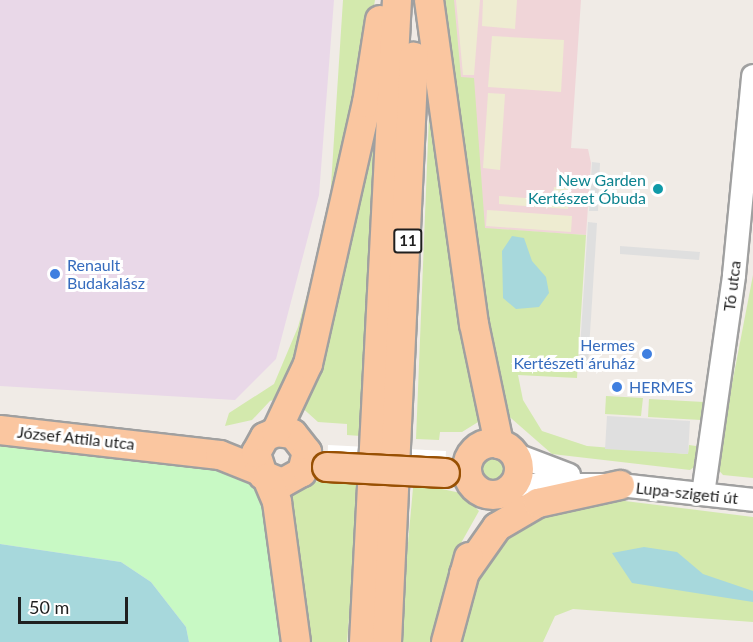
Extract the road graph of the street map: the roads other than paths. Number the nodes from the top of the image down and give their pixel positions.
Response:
1 (383, 0) edge
2 (397, 0) edge
3 (416, 0) edge
4 (429, 0) edge
5 (753, 76) edge
6 (0, 430) edge
7 (271, 435) junction
8 (151, 446) junction
9 (506, 449) junction
10 (315, 459) junction
11 (457, 467) junction
12 (263, 474) junction
13 (620, 485) junction
14 (504, 490) junction
15 (703, 494) junction
16 (753, 500) edge
17 (464, 574) junction
18 (296, 642) edge
19 (364, 642) edge
20 (387, 642) edge
21 (446, 642) edge

1 - 7 main road
2 - 19 main road, 11
3 - 20 main road, 11
4 - 9 main road
5 - 15 street, Tó utca
6 - 8 main road, József Attila utca
7 - 8 main road, József Attila utca
7 - 10 main road
7 - 12 main road
8 - 12 main road, József Attila utca
9 - 11 main road
9 - 13 street, Lupa-szigeti út
9 - 14 main road
10 - 11 main road, bridge
10 - 12 main road
11 - 14 main road
12 - 18 main road
13 - 14 street, Lupa-szigeti út
13 - 15 street, Lupa-szigeti út
13 - 17 main road
14 - 17 main road
15 - 16 street, Lupa-szigeti út
17 - 21 main road

